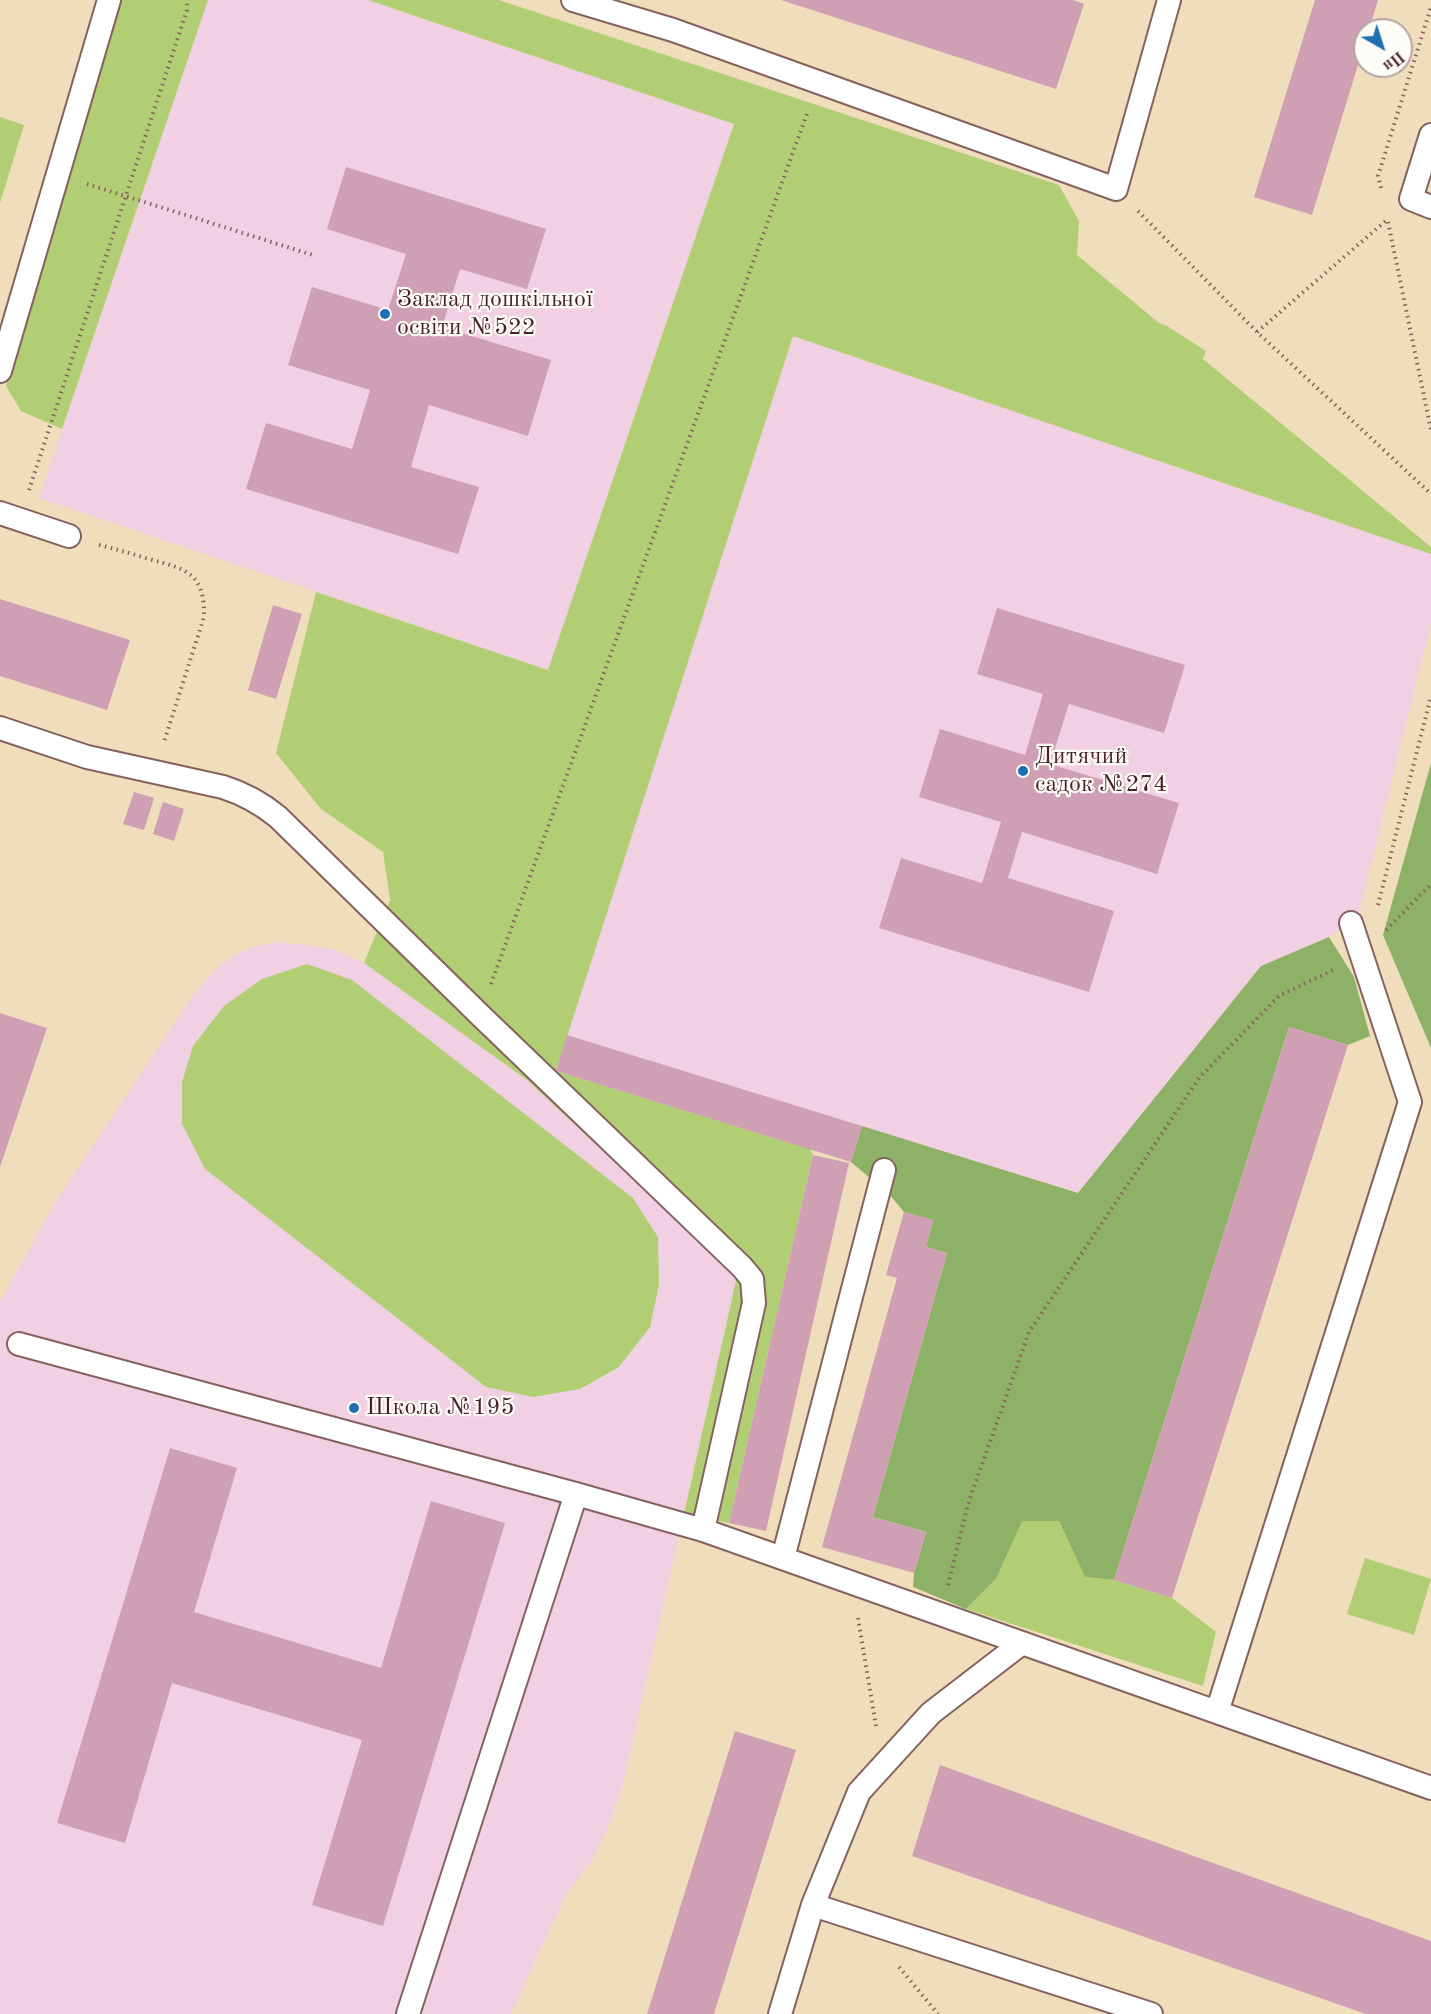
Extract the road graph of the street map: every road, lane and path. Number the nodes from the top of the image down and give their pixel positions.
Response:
1 (109, 0) edge
2 (187, 0) edge
3 (573, 0) edge
4 (1169, 0) edge
5 (819, 82) junction
6 (1431, 135) edge
7 (57, 175) junction
8 (1116, 189) junction
9 (127, 196) junction
10 (1421, 203) edge
11 (314, 255) dead end
12 (1257, 332) junction
13 (0, 371) edge
14 (1431, 494) edge
15 (10, 516) edge
16 (69, 536) joint
17 (1431, 696) edge
18 (0, 728) edge
19 (155, 771) junction
20 (1431, 884) edge
21 (1356, 939) junction
22 (480, 1015) junction
23 (884, 1170) dead end
24 (19, 1344) dead end
25 (576, 1494) junction
26 (703, 1530) junction
27 (783, 1558) junction
28 (851, 1582) junction
29 (941, 1614) junction
30 (1022, 1643) junction
31 (1217, 1712) junction
32 (883, 1766) junction
33 (1431, 1788) edge
34 (813, 1905) junction
35 (408, 2014) edge
36 (780, 2014) edge
37 (1150, 2014) edge

1 - 7 lane
2 - 9 path
3 - 5 lane
4 - 8 lane
5 - 8 lane
5 - 22 path
6 - 10 lane
7 - 9 path
7 - 13 lane
8 - 12 path
9 - 11 path
9 - 15 path
10 - 12 path
12 - 14 path
15 - 16 lane
16 - 19 path
17 - 21 path
18 - 19 lane
19 - 22 lane
20 - 21 path
21 - 29 path
21 - 31 lane
22 - 26 lane
23 - 27 lane
24 - 25 lane
25 - 26 lane
25 - 35 lane
26 - 27 lane
27 - 28 lane
28 - 29 lane
28 - 32 path
29 - 30 lane
30 - 31 lane
30 - 32 lane
31 - 33 lane
32 - 34 lane
34 - 36 lane
34 - 37 lane

